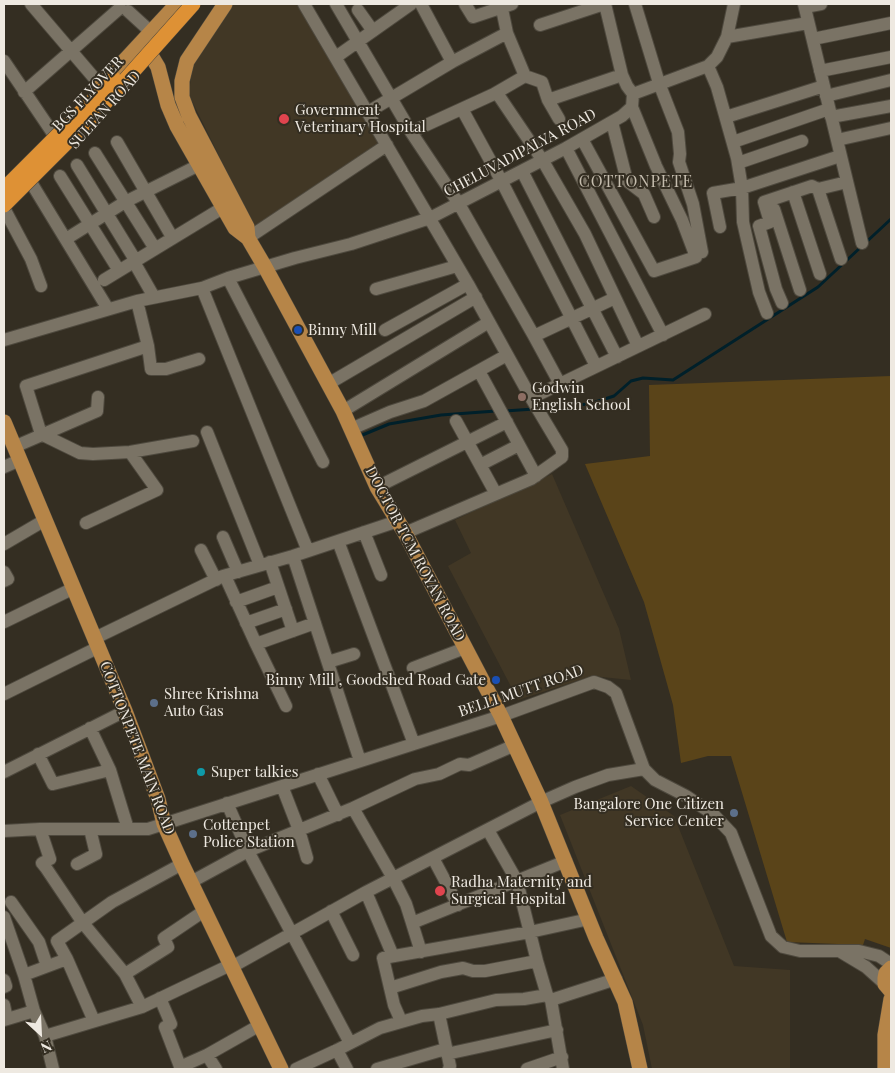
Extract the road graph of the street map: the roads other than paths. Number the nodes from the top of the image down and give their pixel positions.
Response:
1 (31, 4) edge
2 (177, 4) edge
3 (185, 4) edge
4 (192, 4) edge
5 (200, 4) edge
6 (225, 4) edge
7 (304, 4) edge
8 (336, 4) edge
9 (411, 4) edge
10 (421, 4) edge
11 (465, 4) edge
12 (604, 4) edge
13 (634, 4) edge
14 (734, 4) edge
15 (822, 4) edge
16 (505, 5) edge
17 (804, 5) edge
18 (358, 10) dead end
19 (891, 22) edge
20 (808, 23) junction
21 (540, 25) dead end
22 (373, 31) junction
23 (152, 32) junction
24 (507, 33) junction
25 (727, 37) junction
26 (813, 39) junction
27 (359, 41) junction
28 (141, 44) junction
29 (71, 51) junction
30 (152, 57) junction
31 (336, 57) junction
32 (891, 57) edge
33 (4, 61) edge
34 (452, 62) junction
35 (708, 66) junction
36 (820, 71) junction
37 (622, 75) junction
38 (525, 76) junction
39 (891, 80) edge
40 (659, 83) junction
41 (101, 86) junction
42 (825, 91) junction
43 (24, 92) junction
44 (497, 93) junction
45 (634, 94) junction
46 (392, 98) junction
47 (548, 100) junction
48 (891, 106) edge
49 (632, 107) junction
50 (462, 109) junction
51 (368, 112) junction
52 (830, 113) junction
53 (726, 117) junction
54 (559, 119) dead end
55 (612, 122) junction
56 (891, 128) edge
57 (411, 132) junction
58 (54, 135) junction
59 (582, 139) junction
60 (837, 140) junction
61 (802, 141) dead end
62 (117, 142) dead end
63 (733, 142) junction
64 (387, 145) junction
65 (566, 148) junction
66 (95, 153) dead end
67 (840, 156) junction
68 (543, 161) junction
69 (738, 163) junction
70 (77, 165) dead end
71 (199, 165) junction
72 (522, 171) junction
73 (60, 176) dead end
74 (502, 182) junction
75 (847, 182) junction
76 (4, 184) edge
77 (32, 184) junction
78 (742, 188) junction
79 (4, 189) edge
80 (818, 189) junction
81 (146, 191) junction
82 (793, 192) junction
83 (771, 200) junction
84 (125, 202) junction
85 (459, 204) junction
86 (224, 207) junction
87 (4, 209) edge
88 (106, 214) junction
89 (654, 216) dead end
90 (430, 218) junction
91 (89, 224) junction
92 (720, 227) dead end
93 (172, 237) dead end
94 (248, 238) junction
95 (66, 239) junction
96 (862, 243) dead end
97 (154, 247) dead end
98 (703, 257) dead end
99 (841, 259) dead end
100 (134, 260) junction
101 (457, 266) junction
102 (265, 267) junction
103 (118, 269) dead end
104 (820, 274) dead end
105 (228, 278) junction
106 (104, 280) dead end
107 (468, 284) junction
108 (42, 286) dead end
109 (202, 288) junction
110 (376, 289) dead end
111 (800, 290) dead end
112 (154, 297) junction
113 (476, 297) junction
114 (615, 298) junction
115 (137, 300) junction
116 (782, 303) dead end
117 (108, 308) junction
118 (592, 308) junction
119 (767, 313) dead end
120 (705, 314) dead end
121 (571, 317) junction
122 (489, 322) junction
123 (385, 330) dead end
124 (663, 335) junction
125 (534, 336) junction
126 (4, 340) edge
127 (148, 346) junction
128 (638, 346) junction
129 (507, 355) junction
130 (616, 357) junction
131 (198, 359) dead end
132 (596, 366) junction
133 (479, 371) junction
134 (328, 384) junction
135 (560, 384) junction
136 (98, 397) dead end
137 (535, 404) junction
138 (343, 411) junction
139 (503, 415) junction
140 (456, 420) dead end
141 (4, 422) edge
142 (351, 429) junction
143 (207, 432) dead end
144 (41, 434) junction
145 (193, 441) dead end
146 (467, 442) junction
147 (519, 445) junction
148 (130, 452) junction
149 (17, 453) junction
150 (322, 462) dead end
151 (480, 465) junction
152 (4, 467) edge
153 (536, 476) junction
154 (377, 487) junction
155 (496, 494) junction
156 (45, 520) junction
157 (86, 523) dead end
158 (401, 527) junction
159 (364, 532) junction
160 (223, 537) dead end
161 (338, 541) junction
162 (4, 544) edge
163 (201, 550) dead end
164 (308, 551) junction
165 (293, 556) junction
166 (265, 563) junction
167 (4, 572) edge
168 (238, 572) junction
169 (381, 575) dead end
170 (221, 578) junction
171 (4, 581) edge
172 (278, 587) junction
173 (74, 588) junction
174 (236, 602) junction
175 (286, 609) junction
176 (4, 622) edge
177 (246, 622) junction
178 (315, 623) junction
179 (293, 631) junction
180 (97, 642) junction
181 (256, 644) junction
182 (465, 648) junction
183 (354, 654) dead end
184 (328, 662) junction
185 (413, 668) dead end
186 (4, 694) edge
187 (286, 706) dead end
188 (125, 711) junction
189 (501, 716) junction
190 (90, 728) junction
191 (414, 744) junction
192 (515, 745) junction
193 (38, 754) junction
194 (360, 761) junction
195 (644, 769) junction
196 (110, 770) junction
197 (4, 772) edge
198 (318, 774) junction
199 (282, 786) junction
200 (542, 802) junction
201 (227, 804) junction
202 (353, 808) junction
203 (338, 814) junction
204 (164, 824) junction
205 (40, 829) junction
206 (90, 829) junction
207 (128, 829) junction
208 (299, 830) junction
209 (488, 830) junction
210 (4, 831) edge
211 (248, 851) junction
212 (307, 858) dead end
213 (433, 858) junction
214 (566, 861) junction
215 (77, 864) dead end
216 (182, 864) junction
217 (393, 878) junction
218 (517, 881) junction
219 (191, 882) junction
220 (366, 892) junction
221 (11, 902) dead end
222 (458, 906) junction
223 (204, 911) junction
224 (331, 911) junction
225 (4, 917) edge
226 (589, 919) junction
227 (83, 923) junction
228 (412, 923) junction
229 (530, 932) junction
230 (291, 933) junction
231 (840, 951) junction
232 (421, 952) junction
233 (353, 955) dead end
234 (393, 956) junction
235 (67, 959) junction
236 (537, 961) junction
237 (891, 964) edge
238 (231, 965) junction
239 (47, 966) junction
240 (891, 968) edge
241 (125, 974) junction
242 (24, 975) junction
243 (616, 979) junction
244 (4, 980) edge
245 (4, 987) edge
246 (888, 987) edge
247 (390, 988) junction
248 (549, 997) junction
249 (160, 998) junction
250 (891, 999) edge
251 (4, 1005) edge
252 (142, 1007) junction
253 (34, 1012) junction
254 (439, 1014) junction
255 (5, 1019) edge
256 (94, 1021) junction
257 (401, 1021) junction
258 (260, 1025) junction
259 (557, 1030) junction
260 (891, 1035) edge
261 (45, 1036) junction
262 (891, 1042) edge
263 (350, 1043) junction
264 (338, 1050) junction
265 (447, 1052) junction
266 (207, 1055) junction
267 (563, 1063) edge
268 (181, 1068) edge
269 (53, 1069) edge
270 (216, 1069) edge
271 (281, 1069) edge
272 (296, 1069) edge
273 (347, 1069) edge
274 (377, 1069) edge
275 (449, 1069) edge
276 (527, 1069) edge
277 (640, 1069) edge
278 (886, 1069) edge

1 - 29 street
2 - 23 main road
3 - 79 highway, BGS FLYOVER, bridge
4 - 87 highway, BGS FLYOVER, bridge
5 - 30 main road, SULTAN ROAD
6 - 94 main road
7 - 31 street
8 - 27 street
9 - 22 street
10 - 34 street
11 - 16 street
12 - 21 street
12 - 37 street
13 - 40 street
14 - 25 street
15 - 17 street
16 - 24 street
17 - 20 street
18 - 22 street
19 - 26 street
20 - 25 street
20 - 26 street
22 - 27 street
23 - 28 main road
23 - 29 street
24 - 34 street
24 - 38 street
25 - 35 street
26 - 36 street
27 - 31 street
27 - 46 street
28 - 30 main road, DOCTOR TCM ROYAN ROAD
28 - 41 main road
29 - 41 street
29 - 43 street
30 - 71 main road, DOCTOR TCM ROYAN ROAD
30 - 77 main road, SULTAN ROAD
31 - 51 street
32 - 36 street
33 - 43 street
34 - 46 street
35 - 40 street
35 - 53 street
36 - 42 street
37 - 45 street
37 - 47 street
38 - 44 street
38 - 47 street
39 - 42 street
40 - 45 street
40 - 98 street
41 - 58 main road
42 - 52 street
42 - 53 street
43 - 58 street
44 - 50 street
44 - 68 street
45 - 49 street
46 - 51 street
46 - 57 street
47 - 54 street
48 - 52 street
49 - 55 street, CHELUVADIPALYA ROAD
49 - 59 street
50 - 57 street
50 - 74 street
51 - 64 street
52 - 60 street
52 - 63 street
53 - 63 street
55 - 59 street, CHELUVADIPALYA ROAD
55 - 89 street
56 - 60 street
57 - 85 street
58 - 76 main road
59 - 65 street, CHELUVADIPALYA ROAD
60 - 67 street
61 - 69 street
62 - 81 street
63 - 69 street
64 - 90 street
64 - 94 street
65 - 68 street, CHELUVADIPALYA ROAD
65 - 124 street
66 - 84 street
67 - 75 street
67 - 78 street
68 - 72 street, CHELUVADIPALYA ROAD
68 - 114 street
69 - 78 street
70 - 88 street
71 - 81 street
71 - 86 main road, DOCTOR TCM ROYAN ROAD
72 - 74 street, CHELUVADIPALYA ROAD
72 - 118 street
73 - 91 street
74 - 85 street, CHELUVADIPALYA ROAD
74 - 121 street
75 - 80 street
75 - 96 street
77 - 87 main road, SULTAN ROAD
77 - 95 street
78 - 92 street
78 - 119 street
80 - 82 street
80 - 99 street
81 - 84 street
81 - 93 street
82 - 83 street
82 - 104 street
83 - 111 street
83 - 116 street
84 - 88 street
84 - 97 street
85 - 90 street, CHELUVADIPALYA ROAD
85 - 125 street
86 - 94 main road, DOCTOR TCM ROYAN ROAD
86 - 100 street
87 - 108 street
88 - 91 street
88 - 100 street
90 - 101 street
90 - 102 street, CHELUVADIPALYA ROAD
91 - 95 street
91 - 103 street
94 - 102 main road, DOCTOR TCM ROYAN ROAD
95 - 117 street
100 - 106 street
100 - 112 street
101 - 107 street
101 - 110 street
102 - 105 street, CHELUVADIPALYA ROAD
102 - 134 main road, DOCTOR TCM ROYAN ROAD
105 - 109 street, CHELUVADIPALYA ROAD
105 - 150 street
107 - 113 street
107 - 123 street
109 - 112 street, CHELUVADIPALYA ROAD
109 - 164 street
112 - 115 street, CHELUVADIPALYA ROAD
113 - 122 street
113 - 134 street
114 - 118 street
114 - 128 street
115 - 117 street, CHELUVADIPALYA ROAD
115 - 127 street
117 - 126 street, CHELUVADIPALYA ROAD
118 - 121 street
118 - 130 street
120 - 124 street
121 - 125 street
121 - 132 street
122 - 129 street
122 - 138 street
124 - 128 street
125 - 135 street
127 - 131 street
127 - 144 street
128 - 130 street
129 - 133 street
129 - 137 street
130 - 132 street
132 - 135 street
133 - 139 street
133 - 142 street
134 - 138 main road, DOCTOR TCM ROYAN ROAD
135 - 137 street
136 - 144 street
137 - 153 street
138 - 142 main road, DOCTOR TCM ROYAN ROAD
139 - 146 street
139 - 147 street
140 - 146 street
141 - 149 main road, COTTONPETE MAIN ROAD
142 - 154 main road, DOCTOR TCM ROYAN ROAD
143 - 166 street
144 - 148 street
144 - 149 street
145 - 148 street
146 - 151 street
146 - 154 street
147 - 151 street
147 - 153 street
148 - 157 street
149 - 152 street
149 - 156 main road, COTTONPETE MAIN ROAD
151 - 155 street
153 - 155 street
154 - 158 main road, DOCTOR TCM ROYAN ROAD
155 - 158 street
156 - 162 street
156 - 173 main road, COTTONPETE MAIN ROAD
158 - 159 street
158 - 182 main road, DOCTOR TCM ROYAN ROAD
159 - 161 street
159 - 169 street
160 - 168 street
161 - 164 street
161 - 191 street
163 - 170 street
164 - 165 street
165 - 166 street
165 - 178 street
166 - 168 street
166 - 172 street
167 - 171 street
168 - 170 street
170 - 174 street
170 - 180 street
172 - 174 street
172 - 175 street
173 - 176 street
173 - 180 main road, COTTONPETE MAIN ROAD
174 - 177 street
175 - 177 street
175 - 179 street
177 - 181 street
178 - 179 street
178 - 184 street
179 - 181 street
180 - 186 street
180 - 188 main road, COTTONPETE MAIN ROAD
181 - 187 street
182 - 185 street
182 - 189 main road, DOCTOR TCM ROYAN ROAD
183 - 184 street
184 - 194 street
188 - 190 street
188 - 204 main road, COTTONPETE MAIN ROAD
189 - 191 street, BELLI MUTT ROAD
189 - 192 main road, DOCTOR TCM ROYAN ROAD
189 - 195 street, BELLI MUTT ROAD
190 - 193 street
190 - 196 street
191 - 194 street, BELLI MUTT ROAD
192 - 200 main road, DOCTOR TCM ROYAN ROAD
192 - 202 street
193 - 196 street
193 - 197 street
194 - 198 street, BELLI MUTT ROAD
195 - 200 street
195 - 231 street
196 - 207 street
198 - 199 street, BELLI MUTT ROAD
198 - 203 street
199 - 201 street, BELLI MUTT ROAD
199 - 208 street
200 - 209 street
200 - 214 main road, DOCTOR TCM ROYAN ROAD
201 - 204 street, BELLI MUTT ROAD
201 - 211 street
202 - 203 street
202 - 217 street
203 - 208 street
204 - 207 street, BELLI MUTT ROAD
204 - 216 main road, COTTONPETE MAIN ROAD
205 - 206 street, BELLI MUTT ROAD
205 - 210 street, BELLI MUTT ROAD
205 - 227 street
206 - 207 street, BELLI MUTT ROAD
206 - 215 street
208 - 211 street
208 - 212 street
209 - 213 street
209 - 218 street
211 - 219 street
211 - 230 street
213 - 217 street
213 - 222 street
214 - 218 street
214 - 226 main road, DOCTOR TCM ROYAN ROAD
216 - 219 main road, COTTONPETE MAIN ROAD
216 - 227 street
217 - 220 street
217 - 228 street
218 - 222 street
218 - 229 street
219 - 223 main road, COTTONPETE MAIN ROAD
220 - 224 street
220 - 234 street
221 - 239 street
222 - 228 street
223 - 238 main road, COTTONPETE MAIN ROAD
223 - 241 street
224 - 230 street
224 - 233 street
225 - 242 street
226 - 229 street
226 - 243 main road, DOCTOR TCM ROYAN ROAD
227 - 235 street
227 - 241 street
228 - 232 street
229 - 232 street
229 - 236 street
230 - 238 street
230 - 263 street
231 - 237 street
231 - 246 street
232 - 234 street
234 - 247 street
235 - 239 street
235 - 256 street
236 - 247 street
236 - 248 street
238 - 249 street
238 - 258 main road, COTTONPETE MAIN ROAD
239 - 242 street
240 - 246 main road
241 - 252 street
242 - 253 street
243 - 248 street
243 - 277 main road, DOCTOR TCM ROYAN ROAD
244 - 245 street
247 - 257 street
248 - 254 street
248 - 259 street
249 - 252 street
249 - 268 street
250 - 278 main road
251 - 255 street
252 - 256 street
253 - 255 street
253 - 261 street
254 - 257 street
254 - 265 street
256 - 261 street
257 - 263 street
258 - 266 street
258 - 271 main road, COTTONPETE MAIN ROAD
259 - 265 street
259 - 267 street
260 - 262 main road
261 - 269 street
263 - 264 street
264 - 272 street
264 - 273 street
265 - 274 street
265 - 275 street
266 - 268 street
266 - 270 street
267 - 276 street

